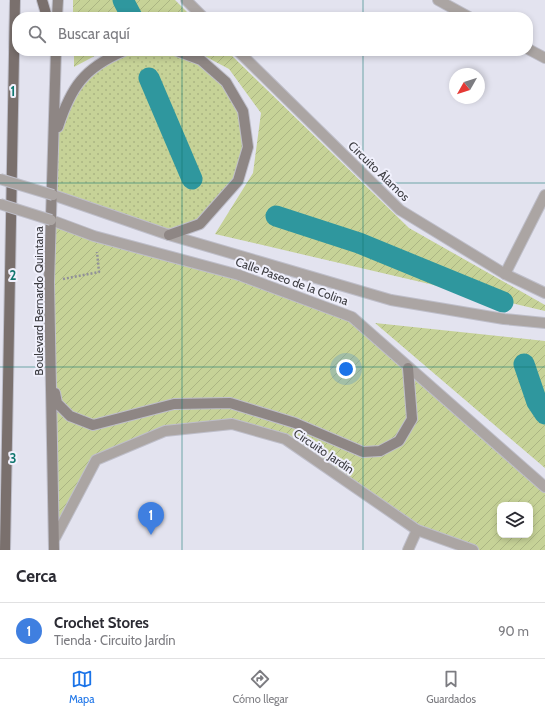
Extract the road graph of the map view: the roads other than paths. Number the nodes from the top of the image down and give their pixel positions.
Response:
1 (15, 0) edge
2 (42, 0) edge
3 (58, 0) edge
4 (186, 0) edge
5 (438, 0) edge
6 (15, 12) edge
7 (46, 12) edge
8 (57, 12) edge
9 (198, 12) edge
10 (460, 12) edge
11 (533, 52) edge
12 (14, 56) edge
13 (56, 56) edge
14 (112, 56) edge
15 (191, 56) edge
16 (243, 56) edge
17 (545, 58) edge
18 (54, 139) junction
19 (0, 179) edge
20 (545, 195) edge
21 (0, 204) edge
22 (169, 235) junction
23 (505, 274) junction
24 (545, 293) edge
25 (545, 323) edge
26 (408, 368) junction
27 (52, 376) junction
28 (545, 487) edge
29 (417, 530) junction
30 (54, 538) junction
31 (5, 550) edge
32 (54, 550) edge
33 (408, 550) edge
34 (473, 550) edge

1 - 6 main road
2 - 7 main road
3 - 8 main road
4 - 9 street
5 - 10 street
11 - 17 street
12 - 31 main road
13 - 18 main road, Boulevard Bernardo Quintana
14 - 18 main road
15 - 22 main road
16 - 23 street, Circuito Álamos
18 - 27 main road, Boulevard Bernardo Quintana
19 - 22 street, Calle Paseo de la Colina, bridge
20 - 23 street
21 - 26 street, Calle Paseo de la Colina, bridge
22 - 25 street, Calle Paseo de la Colina
23 - 24 street, Circuito Álamos
26 - 27 main road
26 - 28 street, Calle Paseo de la Colina
27 - 30 main road, Boulevard Bernardo Quintana
29 - 30 street, Circuito Jardín
29 - 33 street
29 - 34 street, Circuito Jardín
30 - 32 main road, Boulevard Bernardo Quintana

